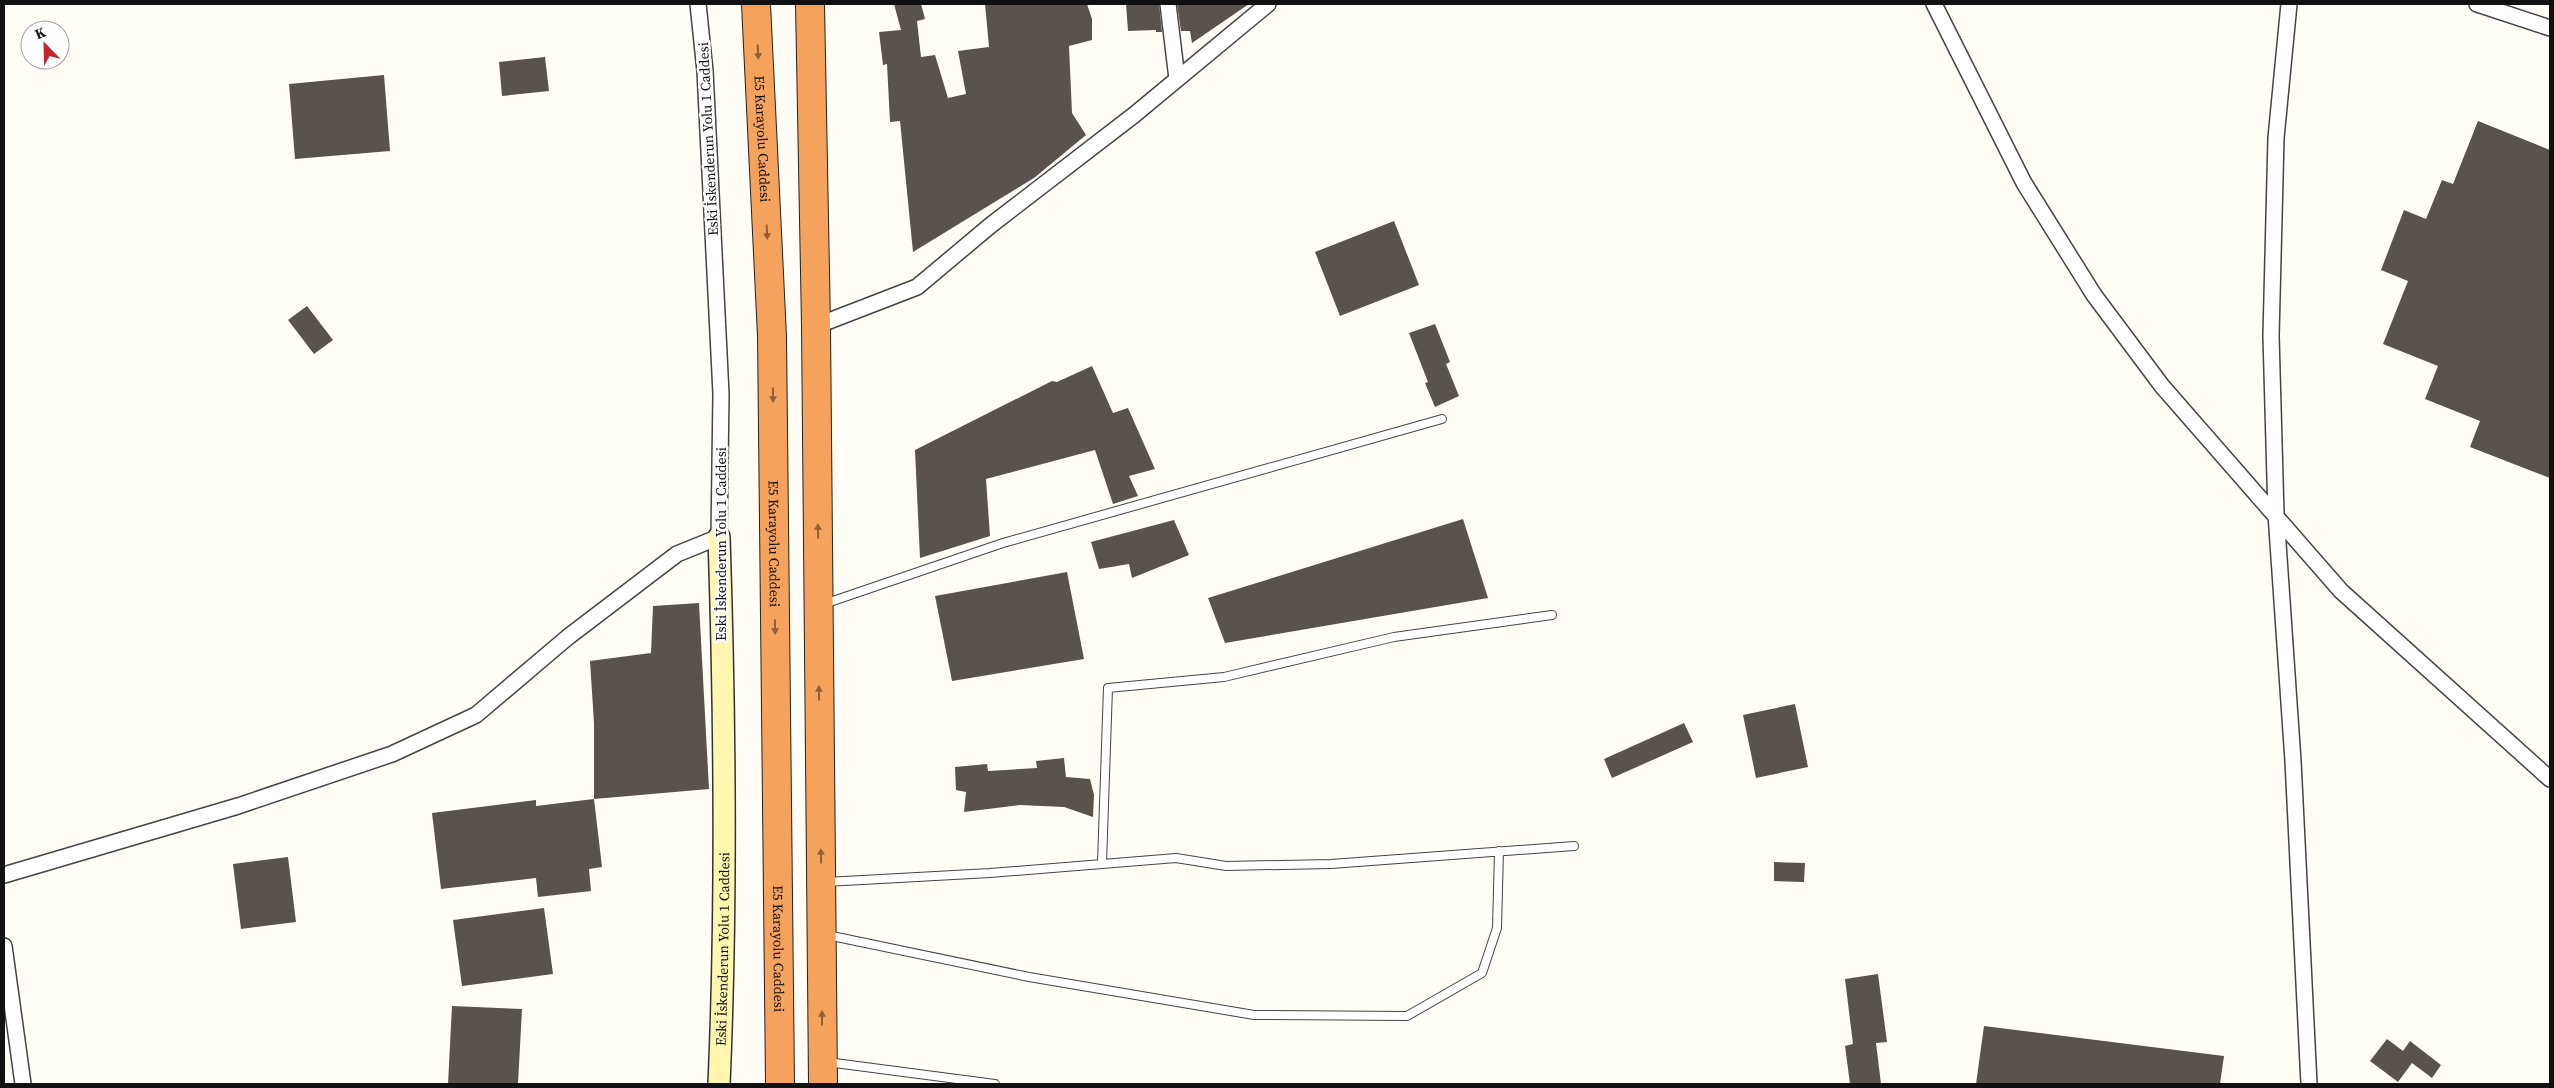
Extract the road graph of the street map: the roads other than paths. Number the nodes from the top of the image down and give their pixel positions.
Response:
1 (698, 4) edge
2 (756, 4) edge
3 (810, 4) edge
4 (1168, 4) edge
5 (1268, 4) edge
6 (1934, 4) edge
7 (2289, 4) edge
8 (2477, 4) edge
9 (2550, 28) edge
10 (1177, 79) junction
11 (816, 326) junction
12 (1442, 419) dead end
13 (2276, 514) junction
14 (719, 537) junction
15 (818, 606) junction
16 (1552, 616) dead end
17 (2550, 779) edge
18 (1574, 846) dead end
19 (1499, 851) junction
20 (1102, 863) junction
21 (4, 875) edge
22 (821, 882) junction
23 (822, 934) junction
24 (4, 946) edge
25 (823, 1073) edge
26 (22, 1084) edge
27 (719, 1084) edge
28 (780, 1084) edge
29 (995, 1084) edge
30 (2309, 1084) edge

1 - 14 street, Eski İskenderun Yolu 1 Caddesi
2 -> 28 highway, E5 Karayolu Caddesi
3 - 11 highway
4 - 10 street
5 - 10 street
6 - 13 street
7 - 13 street
8 - 9 street
10 - 11 street
15 -> 11 highway
12 - 15 lane
13 - 17 street
13 - 30 street
14 - 21 street
14 - 27 street, Eski İskenderun Yolu 1 Caddesi
22 -> 15 highway
16 - 20 lane
18 - 19 lane
19 - 20 lane
19 - 23 lane
20 - 22 lane
22 - 23 highway
25 -> 23 highway
24 - 26 street
25 - 29 lane

